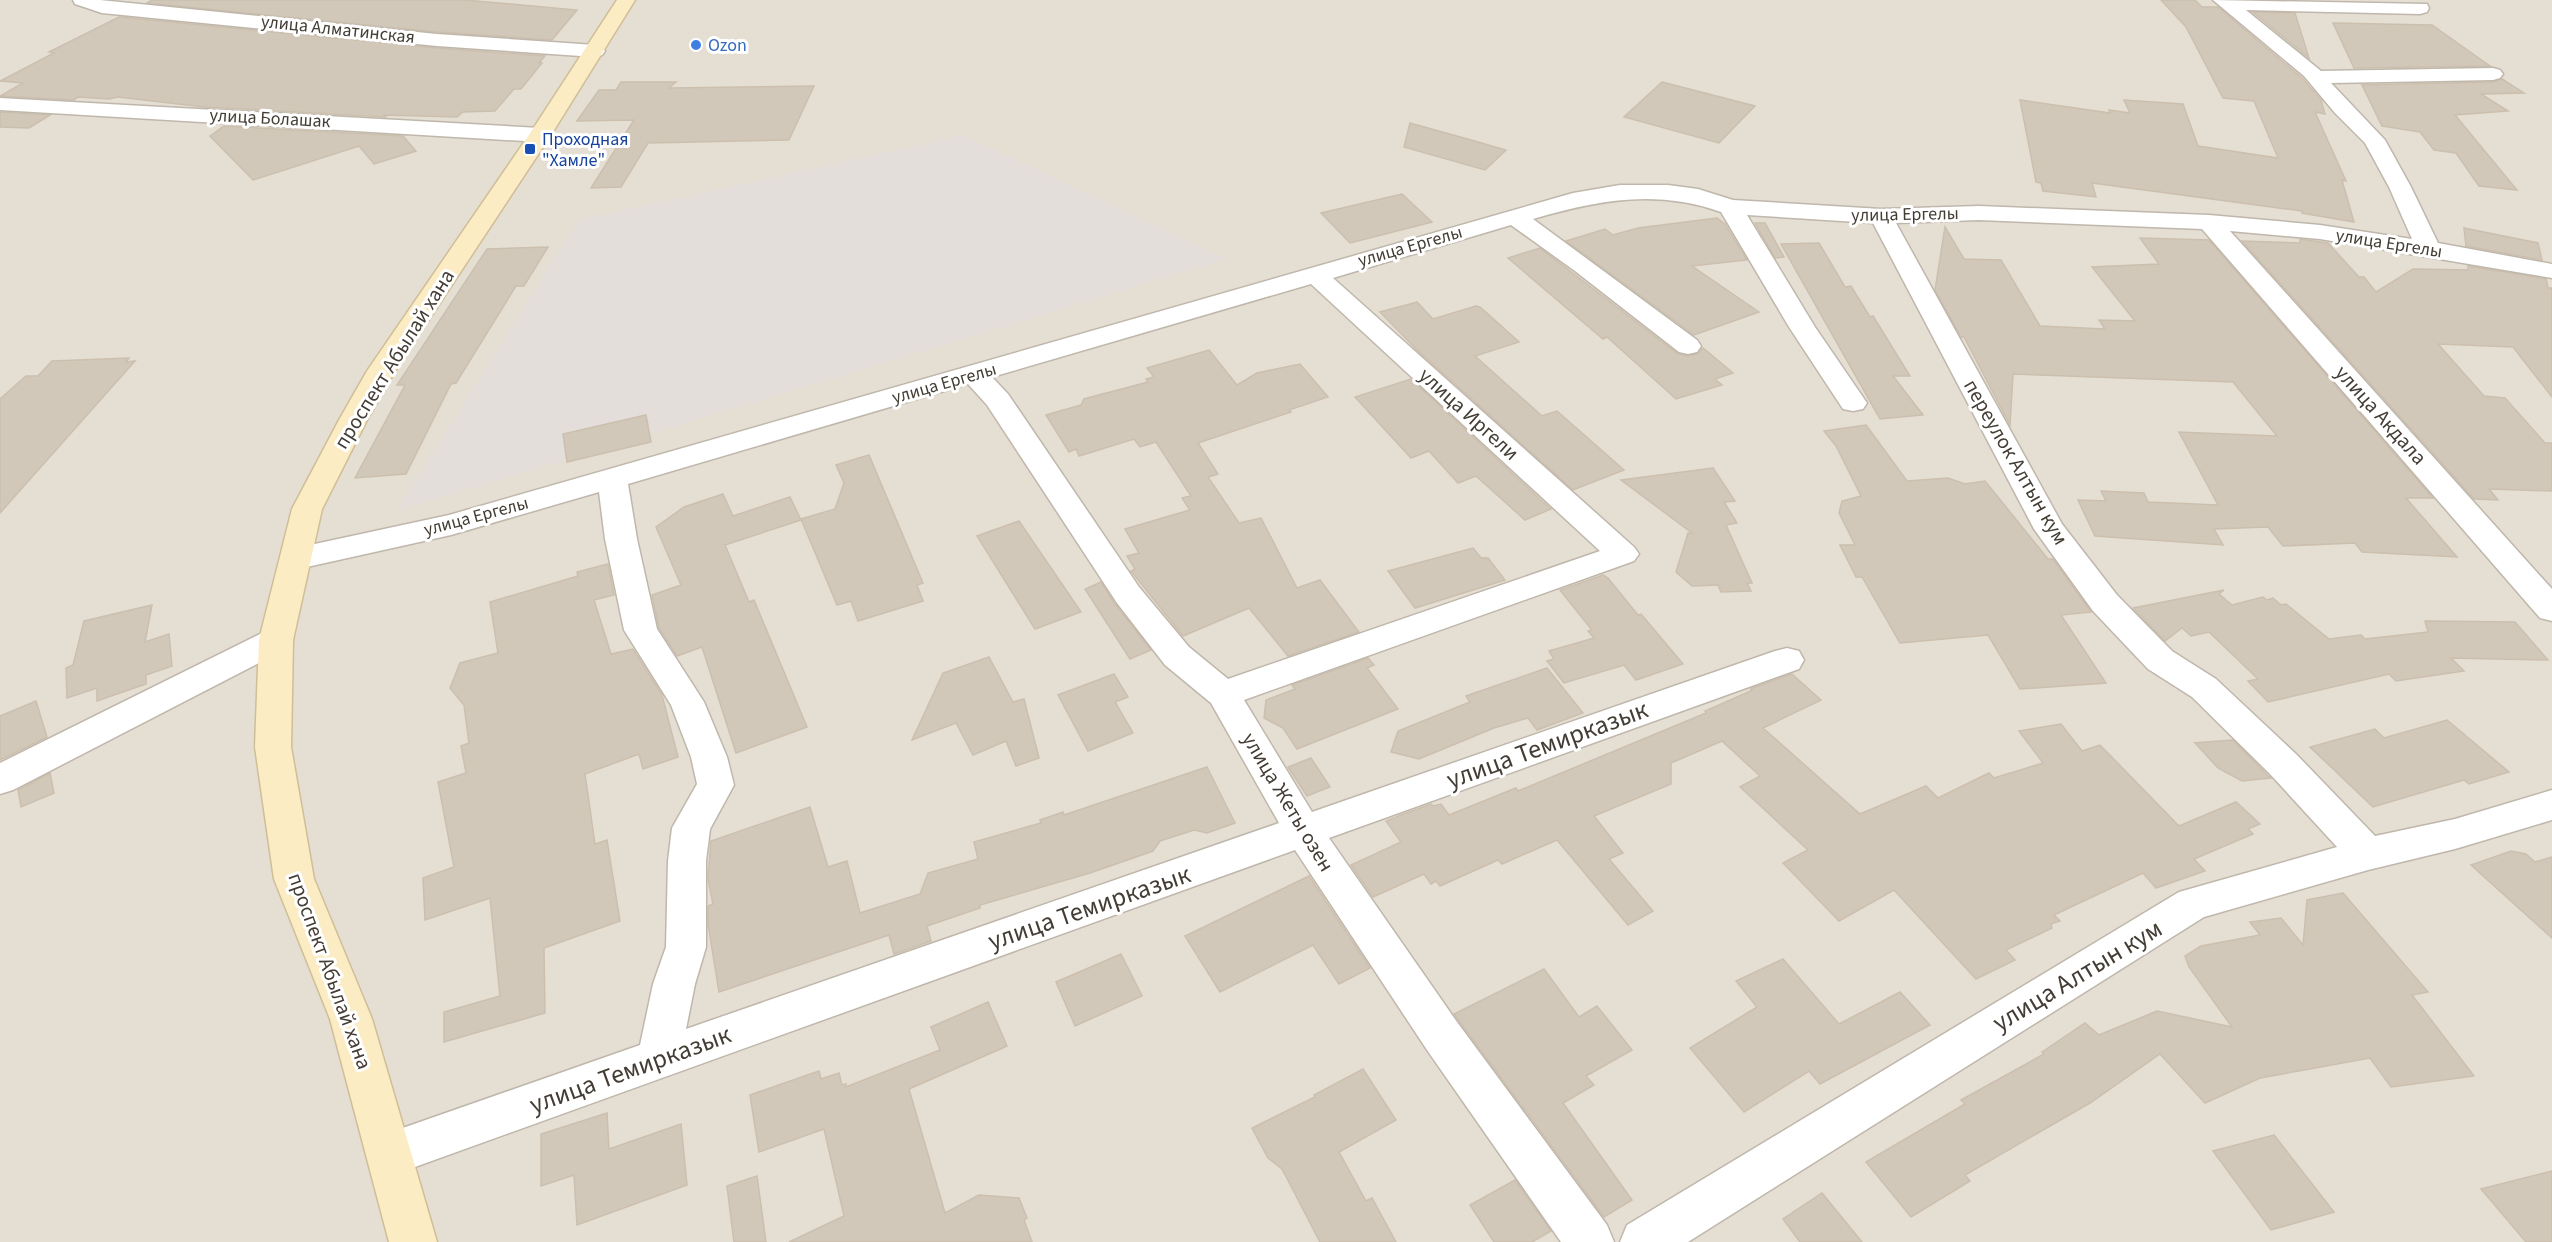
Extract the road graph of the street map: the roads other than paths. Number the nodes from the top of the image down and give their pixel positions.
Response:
1 (82, 0) edge
2 (626, 0) edge
3 (2225, 2) edge
4 (2420, 8) dead end
5 (595, 51) junction
6 (2493, 74) dead end
7 (2315, 77) junction
8 (0, 104) edge
9 (540, 135) junction
10 (1730, 207) junction
11 (1515, 216) junction
12 (1881, 216) junction
13 (2209, 222) junction
14 (2428, 248) junction
15 (2552, 271) edge
16 (1314, 274) junction
17 (1688, 346) dead end
18 (974, 374) junction
19 (1853, 403) dead end
20 (612, 477) junction
21 (297, 558) junction
22 (2552, 610) edge
23 (276, 640) junction
24 (1787, 660) dead end
25 (1223, 694) junction
26 (0, 780) edge
27 (2552, 805) edge
28 (1303, 831) junction
29 (2368, 854) junction
30 (659, 1059) junction
31 (390, 1154) junction
32 (412, 1242) edge
33 (1590, 1242) edge
34 (1644, 1242) edge

1 - 5 street, улица Алматинская
2 - 5 main road, проспект Абылай хана
3 - 4 street
3 - 7 street
5 - 9 main road, проспект Абылай хана
6 - 7 street
7 - 14 street
8 - 9 street, улица Болашак
9 - 21 main road, проспект Абылай хана
10 - 11 street, улица Ергелы
10 - 12 street, улица Ергелы
10 - 19 street
11 - 16 street, улица Ергелы
11 - 17 street
12 - 13 street, улица Ергелы
12 - 29 street, переулок Алтын кум
13 - 14 street, улица Ергелы
13 - 22 street, улица Акдала
14 - 15 street, улица Ергелы
16 - 18 street, улица Ергелы
16 - 25 street, улица Иргели
18 - 20 street, улица Ергелы
18 - 25 street, улица Жеты озен
20 - 21 street, улица Ергелы
20 - 30 street
21 - 23 main road, проспект Абылай хана
23 - 26 street
23 - 31 main road, проспект Абылай хана
24 - 28 street, улица Темирказык
25 - 28 street, улица Жеты озен
27 - 29 street, улица Алтын кум
28 - 30 street, улица Темирказык
28 - 33 street, улица Жеты озен
29 - 34 street, улица Алтын кум
30 - 31 street, улица Темирказык
31 - 32 main road, проспект Абылай хана

